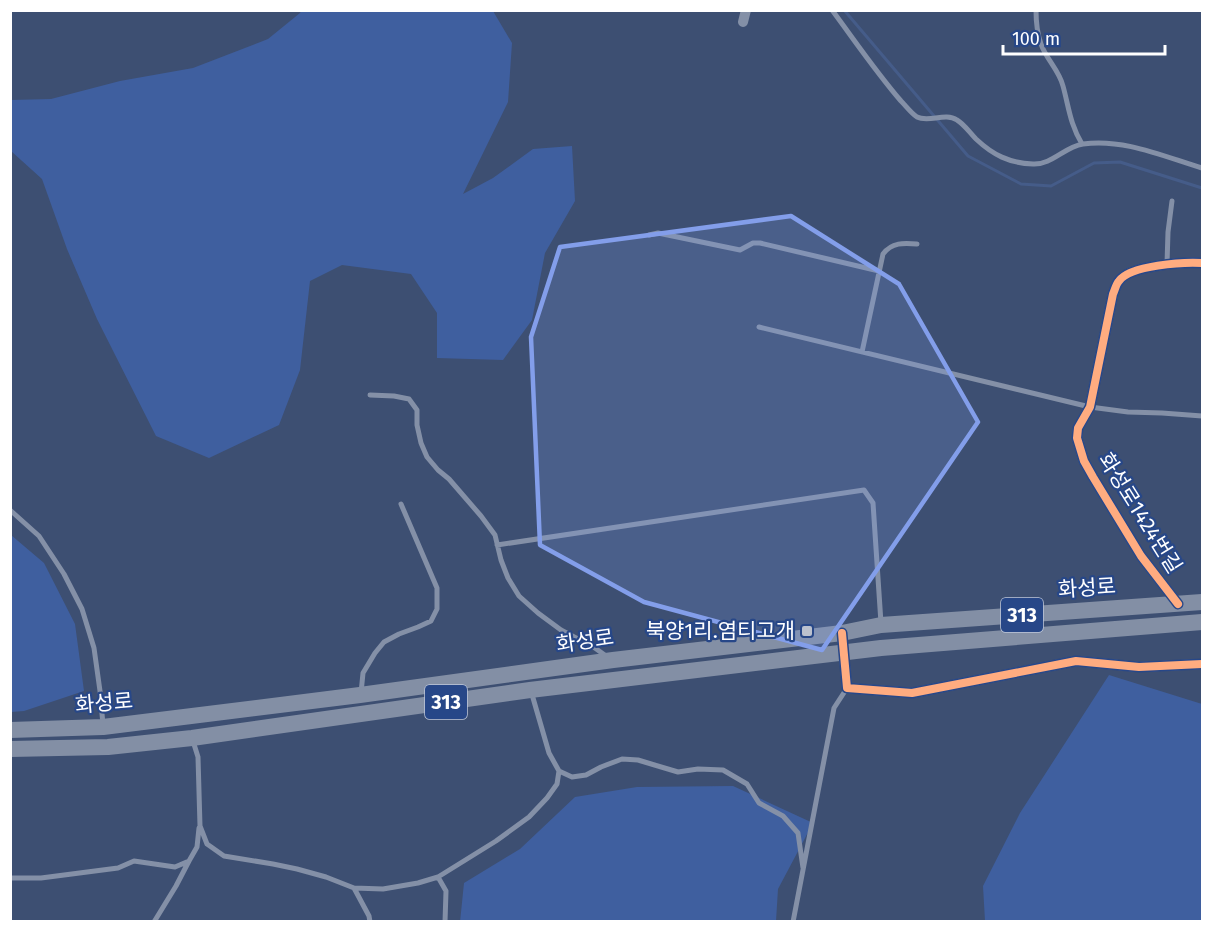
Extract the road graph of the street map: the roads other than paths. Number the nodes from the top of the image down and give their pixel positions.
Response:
1 (832, 10) edge
2 (1036, 10) edge
3 (1082, 144) junction
4 (1203, 168) edge
5 (1172, 201) dead end
6 (649, 235) dead end
7 (917, 244) dead end
8 (1203, 263) edge
9 (1167, 264) junction
10 (879, 271) junction
11 (759, 327) dead end
12 (862, 352) junction
13 (370, 395) dead end
14 (1090, 407) junction
15 (1203, 416) edge
16 (401, 504) dead end
17 (10, 510) edge
18 (497, 545) junction
19 (1203, 602) edge
20 (1178, 604) junction
21 (1203, 622) edge
22 (881, 625) junction
23 (842, 633) junction
24 (844, 653) junction
25 (613, 660) junction
26 (1203, 664) edge
27 (847, 688) junction
28 (530, 690) junction
29 (360, 695) junction
30 (103, 727) junction
31 (10, 730) edge
32 (192, 738) junction
33 (10, 749) edge
34 (559, 771) junction
35 (200, 826) junction
36 (189, 861) junction
37 (803, 868) junction
38 (438, 877) junction
39 (10, 878) edge
40 (354, 888) junction
41 (154, 921) edge
42 (370, 921) edge
43 (445, 921) edge
44 (793, 921) edge

1 - 3 lane
2 - 3 lane
3 - 4 lane
5 - 9 lane
6 - 10 lane
7 - 10 lane
8 - 9 street, 화성로1424번길
9 - 14 street, 화성로1424번길
10 - 12 lane
11 - 12 lane
12 - 14 lane
13 - 18 lane
14 - 15 lane
14 - 20 street, 화성로1424번길
16 - 29 lane
17 - 30 lane
18 - 22 lane
18 - 25 lane
19 - 20 main road, 화성로 / 313
20 - 22 main road, 화성로 / 313
21 - 24 main road, 화성로 / 313
22 - 23 main road, 화성로 / 313
23 - 24 street
23 - 25 main road, 화성로 / 313
24 - 27 street
24 - 28 main road, 화성로 / 313
25 - 29 main road, 화성로 / 313
26 - 27 street
27 - 37 lane
28 - 32 main road, 화성로 / 313
28 - 34 lane
29 - 30 main road, 화성로 / 313
30 - 31 main road, 화성로 / 313
32 - 33 main road, 화성로 / 313
32 - 35 lane
34 - 37 lane
34 - 38 lane
35 - 36 lane
35 - 40 lane
36 - 39 lane
36 - 41 lane
37 - 44 lane
38 - 40 lane
38 - 43 lane
40 - 42 lane

